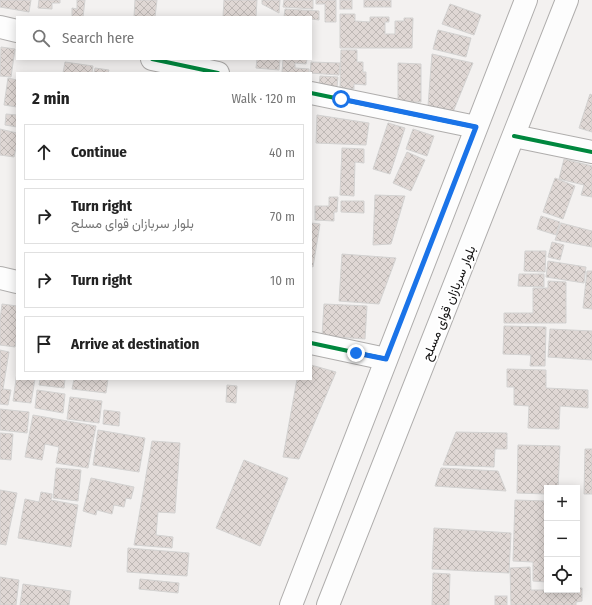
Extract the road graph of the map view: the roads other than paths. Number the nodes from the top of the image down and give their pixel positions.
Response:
1 (526, 0) edge
2 (567, 0) edge
3 (0, 27) edge
4 (16, 31) edge
5 (157, 60) edge
6 (213, 72) edge
7 (312, 92) edge
8 (476, 127) junction
9 (514, 136) junction
10 (592, 152) edge
11 (0, 278) edge
12 (16, 282) edge
13 (312, 343) edge
14 (386, 359) junction
15 (291, 605) edge
16 (328, 605) edge

1 - 8 main road
2 - 9 main road, بلوار سربازان قوای مسلح
3 - 4 main road
5 - 6 main road
7 - 8 main road
8 - 14 main road
9 - 10 main road
9 - 16 main road, بلوار سربازان قوای مسلح
11 - 12 main road
13 - 14 main road
14 - 15 main road

